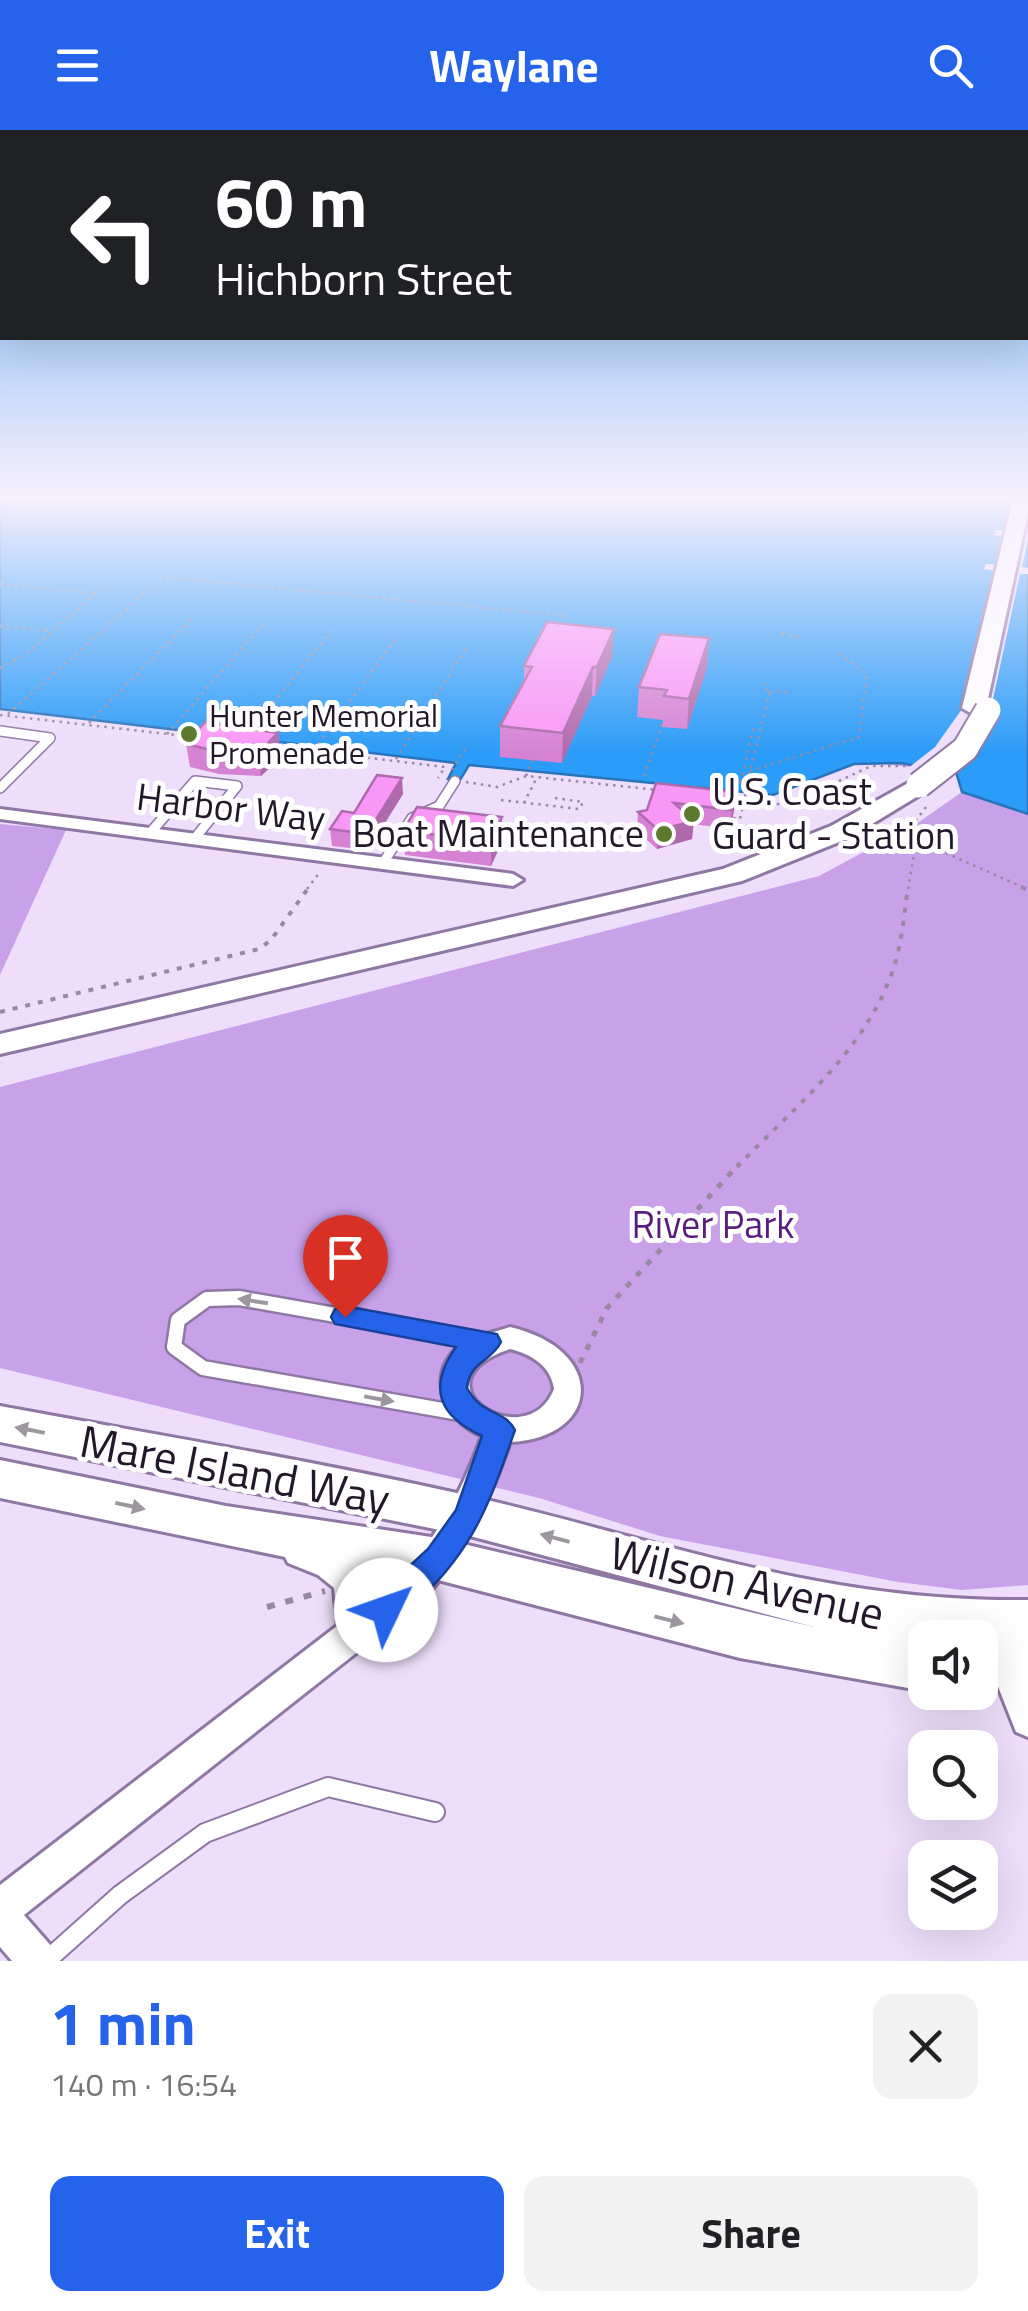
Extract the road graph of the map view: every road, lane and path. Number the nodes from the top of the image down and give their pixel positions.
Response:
1 (158, 581) edge
2 (209, 581) edge
3 (1003, 581) edge
4 (1016, 581) edge
5 (109, 582) dead end
6 (0, 584) edge
7 (95, 594) junction
8 (195, 616) dead end
9 (569, 616) dead end
10 (262, 624) dead end
11 (0, 626) edge
12 (331, 630) dead end
13 (52, 631) junction
14 (782, 633) dead end
15 (396, 637) dead end
16 (802, 638) dead end
17 (468, 645) dead end
18 (839, 654) dead end
19 (0, 668) edge
20 (765, 683) dead end
21 (770, 691) junction
22 (792, 694) dead end
23 (7, 714) junction
24 (0, 715) edge
25 (664, 719) dead end
26 (89, 724) junction
27 (754, 725) dead end
28 (0, 731) edge
29 (167, 734) junction
30 (204, 738) edge
31 (246, 738) edge
32 (541, 742) edge
33 (468, 744) dead end
34 (277, 747) edge
35 (312, 751) junction
36 (460, 756) joint
37 (395, 761) junction
38 (455, 763) dead end
39 (871, 766) dead end
40 (526, 776) junction
41 (537, 777) junction
42 (455, 781) junction
43 (912, 783) junction
44 (0, 788) edge
45 (640, 788) junction
46 (674, 792) edge
47 (555, 798) dead end
48 (727, 799) edge
49 (501, 800) dead end
50 (744, 801) junction
51 (524, 803) junction
52 (546, 807) junction
53 (579, 810) dead end
54 (0, 814) edge
55 (868, 817) junction
56 (733, 818) edge
57 (150, 833) junction
58 (195, 838) junction
59 (912, 838) dead end
60 (331, 856) junction
61 (383, 863) junction
62 (513, 880) dead end
63 (1028, 890) edge
64 (392, 952) junction
65 (0, 1012) edge
66 (0, 1044) edge
67 (487, 1342) junction
68 (562, 1366) junction
69 (465, 1414) junction
70 (0, 1424) edge
71 (500, 1430) junction
72 (0, 1479) edge
73 (470, 1516) junction
74 (262, 1533) junction
75 (439, 1560) junction
76 (356, 1582) junction
77 (267, 1607) dead end
78 (362, 1629) junction
79 (1007, 1647) edge
80 (908, 1665) edge
81 (1028, 1720) edge
82 (435, 1812) dead end
83 (0, 1909) edge
84 (0, 1917) edge
85 (38, 1961) edge
86 (46, 1961) edge

1 - 23 path
2 - 9 path
3 - 43 main road
4 - 43 main road, bridge
5 - 7 path
6 - 7 path
7 - 13 path
8 - 26 path
10 - 29 path
11 - 13 path
12 - 31 path
13 - 19 path
14 - 16 path
15 - 35 path
17 - 37 path
18 - 21 path
20 - 21 path
21 - 22 path
23 - 24 path
23 - 26 path
25 - 45 path
26 - 29 path
27 - 50 path
28 - 44 lane
29 - 30 path
32 - 40 path
33 - 36 path
34 - 35 path
35 - 37 path
36 - 38 path
37 - 42 path
39 - 50 path
40 - 41 path
40 - 42 path
41 - 45 path
41 - 51 path
42 - 61 lane
43 - 55 main road
43 - 64 main road
45 - 46 path
47 - 52 path
48 - 50 path
49 - 51 path
50 - 56 path
51 - 52 path
52 - 53 path
54 - 57 street, Harbor Way
55 - 59 path
55 - 64 main road
57 - 58 street, Harbor Way
57 - 58 lane
58 - 60 street, Harbor Way
60 - 61 street, Harbor Way
60 - 65 path
61 - 62 street, Harbor Way
63 - 68 path
64 - 66 main road
67 - 68 street
67 - 69 street
67 -> 69 lane
68 - 71 street
69 - 71 street
73 -> 70 main road, Mare Island Way
71 - 73 street
72 -> 74 main road, Mare Island Way
73 - 75 street
79 -> 73 main road, Wilson Avenue
74 - 75 main road, Mare Island Way
74 - 76 main road
75 - 78 street
75 -> 80 main road, Wilson Avenue
76 - 77 path
76 - 78 main road
78 - 83 street
79 - 81 street
82 - 86 lane
84 - 85 street

